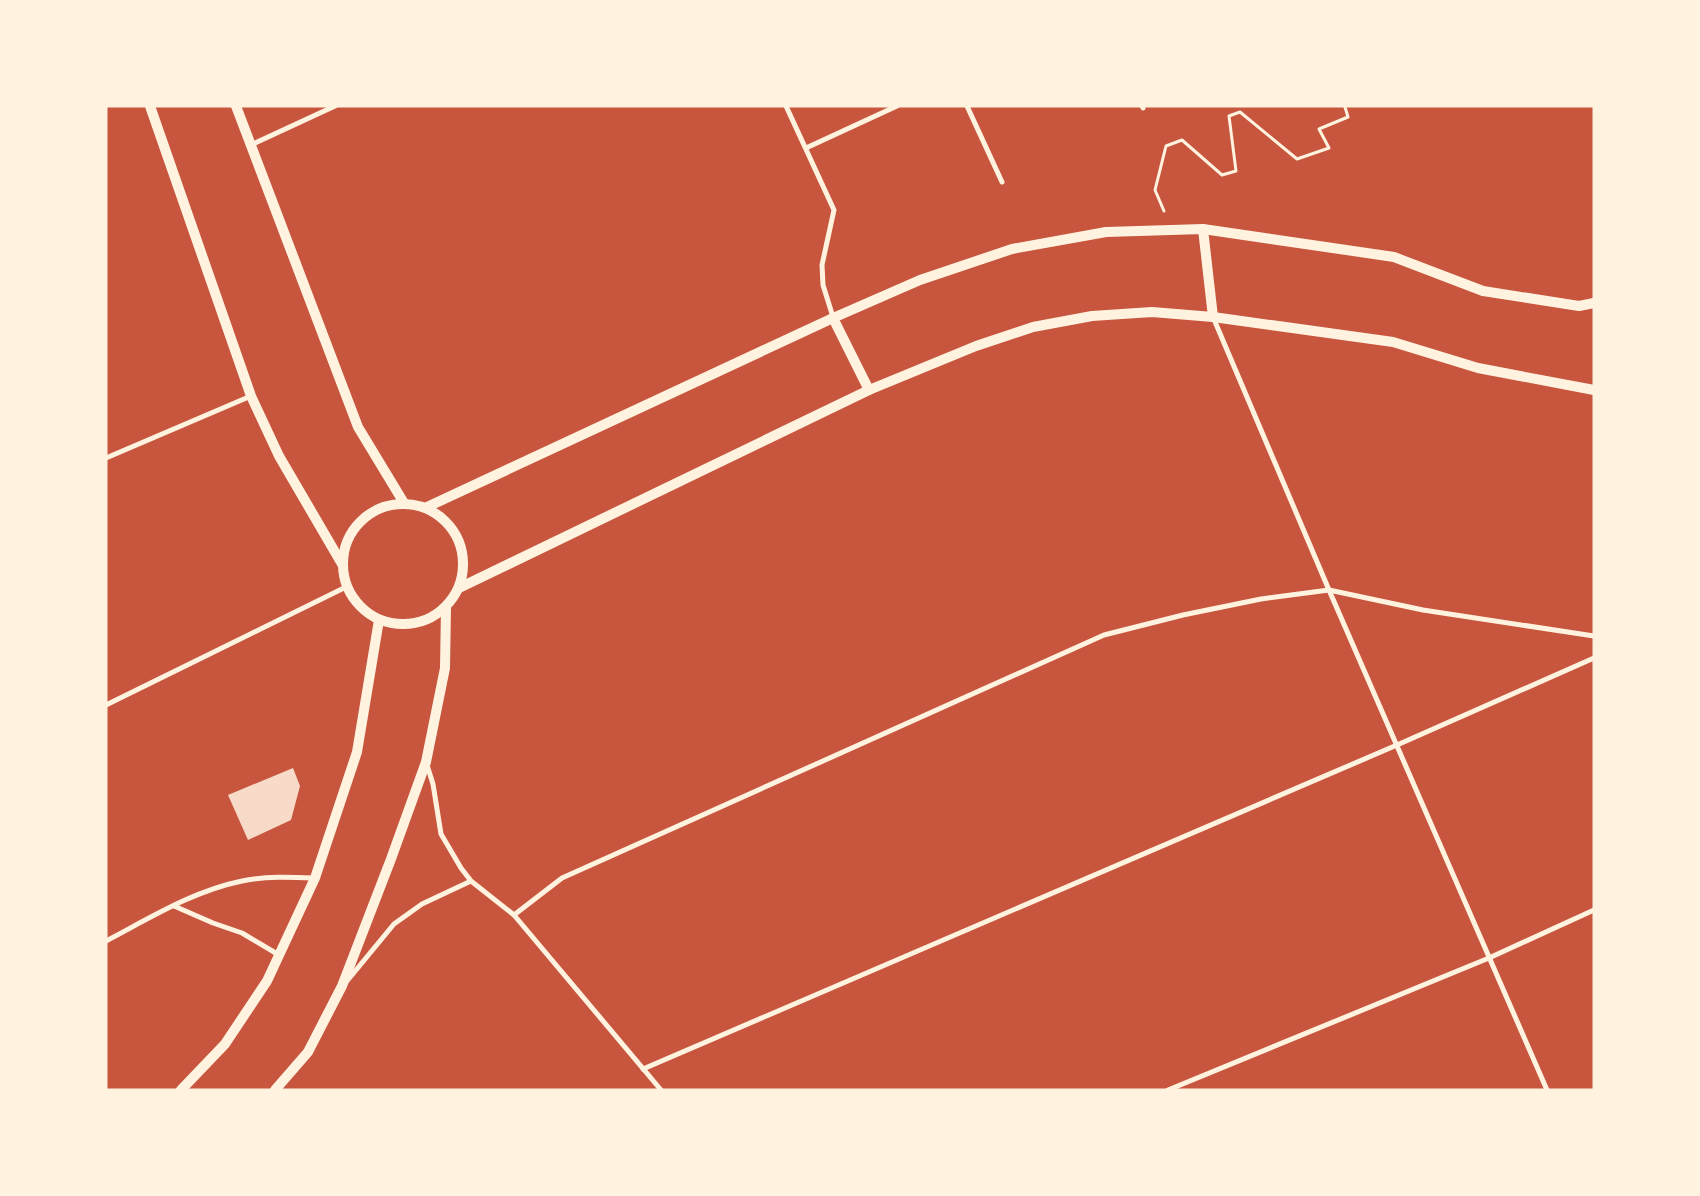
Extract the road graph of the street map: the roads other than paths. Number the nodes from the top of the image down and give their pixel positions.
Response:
1 (150, 106) edge
2 (236, 106) edge
3 (335, 106) edge
4 (786, 106) edge
5 (897, 106) edge
6 (967, 106) edge
7 (251, 145) junction
8 (806, 148) junction
9 (1002, 182) dead end
10 (1202, 229) junction
11 (1594, 303) edge
12 (1213, 317) junction
13 (834, 318) junction
14 (869, 390) junction
15 (1594, 390) edge
16 (251, 396) junction
17 (106, 458) edge
18 (404, 503) junction
19 (427, 508) junction
20 (342, 564) junction
21 (346, 587) junction
22 (460, 588) junction
23 (1329, 590) junction
24 (446, 607) junction
25 (379, 620) junction
26 (1594, 636) edge
27 (1594, 658) edge
28 (106, 705) edge
29 (1397, 745) junction
30 (426, 762) junction
31 (314, 878) junction
32 (471, 881) junction
33 (174, 906) junction
34 (1594, 910) edge
35 (514, 915) junction
36 (106, 941) edge
37 (280, 955) junction
38 (1489, 958) junction
39 (342, 986) junction
40 (643, 1070) junction
41 (182, 1090) edge
42 (275, 1090) edge
43 (661, 1090) edge
44 (1168, 1090) edge
45 (1547, 1090) edge

1 - 16 main road
2 - 7 main road
3 - 7 street
4 - 8 street
5 - 8 street
6 - 9 street
7 - 18 main road
8 - 13 street
10 - 11 main road
10 - 12 main road
10 - 13 main road
12 - 14 main road
12 - 15 main road
12 - 23 street
13 - 14 main road
13 - 19 main road
14 - 22 main road
16 - 17 street
16 - 20 main road
18 - 19 main road
18 - 20 main road
19 - 22 main road
20 - 21 main road
21 - 25 main road
21 - 28 street
22 - 24 main road
23 - 26 street
23 - 29 street
23 - 35 street
24 - 25 main road
24 - 30 main road
25 - 31 main road
27 - 29 street
29 - 38 street
29 - 40 street
30 - 32 street
30 - 39 main road
31 - 33 street
31 - 37 main road
32 - 35 street
32 - 39 street
33 - 36 street
33 - 37 street
34 - 38 street
35 - 40 street
37 - 41 main road
38 - 44 street
38 - 45 street
39 - 42 main road
40 - 43 street

